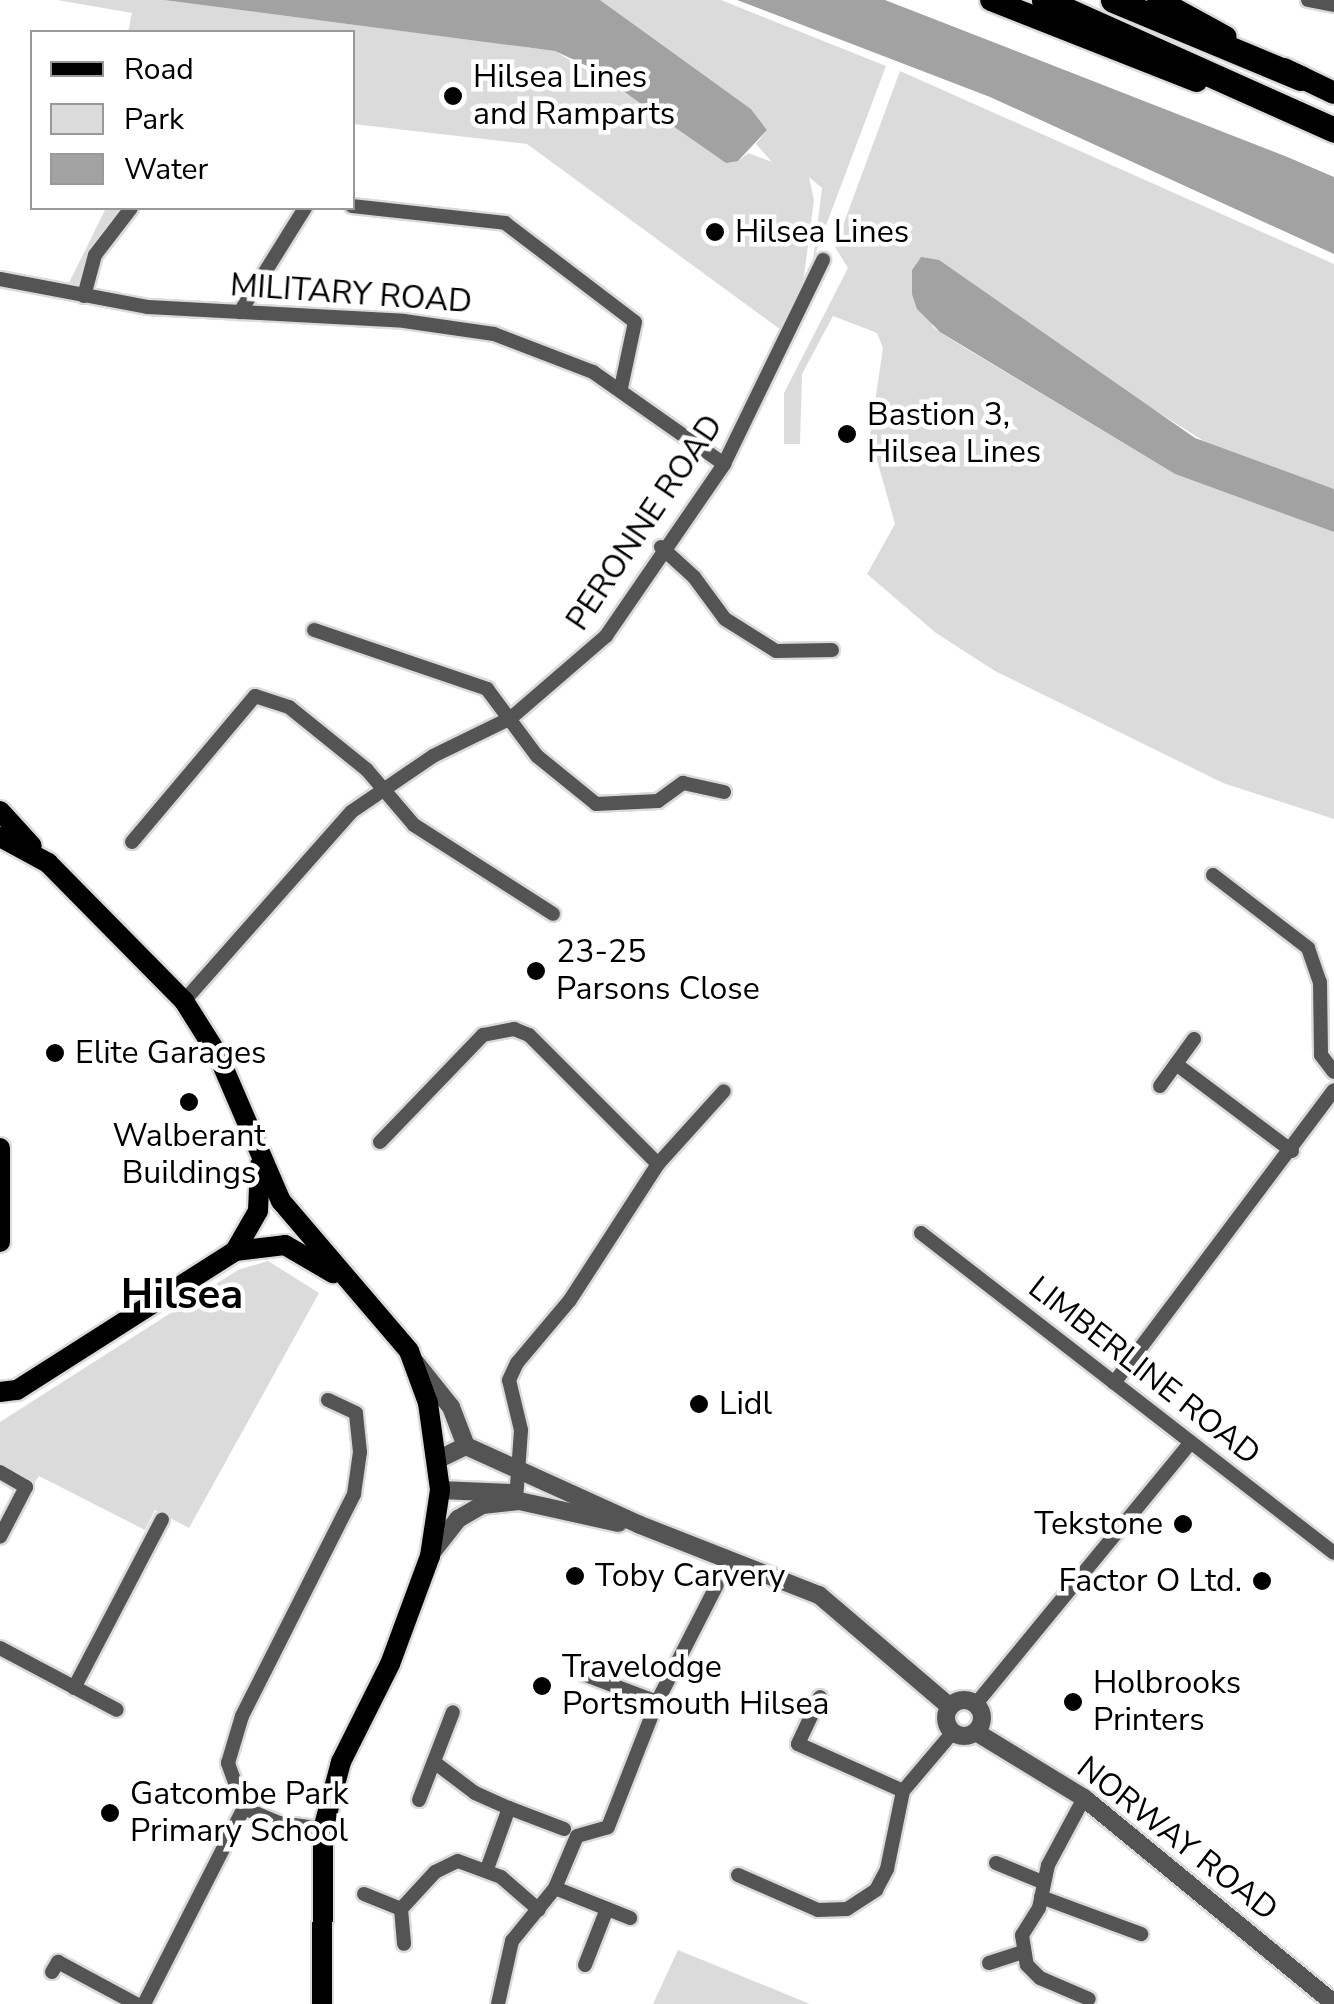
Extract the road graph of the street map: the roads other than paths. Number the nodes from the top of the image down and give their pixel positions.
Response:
1 (991, 0) edge
2 (1044, 0) edge
3 (1113, 0) edge
4 (1158, 0) edge
5 (1308, 0) edge
6 (1334, 5) edge
7 (1300, 78) junction
8 (1334, 93) edge
9 (1334, 132) edge
10 (355, 206) edge
11 (130, 210) edge
12 (304, 210) edge
13 (823, 260) dead end
14 (0, 279) edge
15 (84, 296) junction
16 (240, 312) junction
17 (621, 388) junction
18 (724, 464) junction
19 (661, 548) junction
20 (314, 630) dead end
21 (832, 650) dead end
22 (511, 718) junction
23 (384, 787) junction
24 (724, 792) dead end
25 (0, 811) edge
26 (0, 837) edge
27 (132, 842) dead end
28 (48, 863) junction
29 (1213, 875) dead end
30 (553, 914) dead end
31 (184, 1001) junction
32 (1194, 1039) dead end
33 (1176, 1064) junction
34 (1334, 1072) edge
35 (1160, 1086) dead end
36 (724, 1090) dead end
37 (1334, 1094) edge
38 (380, 1142) dead end
39 (0, 1148) edge
40 (1292, 1151) junction
41 (259, 1158) junction
42 (658, 1164) junction
43 (921, 1233) dead end
44 (0, 1242) edge
45 (236, 1251) junction
46 (356, 1287) junction
47 (416, 1363) junction
48 (1114, 1382) junction
49 (1, 1391) edge
50 (328, 1400) dead end
51 (1191, 1442) junction
52 (466, 1446) junction
53 (439, 1459) junction
54 (516, 1469) junction
55 (0, 1472) edge
56 (440, 1490) junction
57 (515, 1497) junction
58 (162, 1520) dead end
59 (631, 1524) junction
60 (0, 1538) edge
61 (1334, 1553) edge
62 (430, 1556) junction
63 (717, 1585) dead end
64 (0, 1648) edge
65 (582, 1674) dead end
66 (74, 1688) junction
67 (820, 1697) dead end
68 (657, 1702) junction
69 (975, 1705) junction
70 (950, 1707) junction
71 (117, 1710) dead end
72 (453, 1712) dead end
73 (953, 1732) junction
74 (976, 1732) junction
75 (434, 1762) junction
76 (903, 1791) junction
77 (1084, 1798) junction
78 (419, 1800) dead end
79 (244, 1808) junction
80 (510, 1808) junction
81 (324, 1829) junction
82 (564, 1829) dead end
83 (996, 1863) dead end
84 (487, 1869) junction
85 (738, 1875) dead end
86 (555, 1888) junction
87 (1042, 1890) junction
88 (364, 1894) dead end
89 (401, 1909) junction
90 (606, 1909) junction
91 (540, 1910) junction
92 (630, 1918) dead end
93 (1141, 1934) dead end
94 (404, 1944) dead end
95 (1023, 1952) junction
96 (990, 1964) dead end
97 (585, 1966) dead end
98 (52, 1972) dead end
99 (1089, 1999) dead end
100 (1334, 2003) edge
101 (136, 2004) edge
102 (144, 2004) edge
103 (322, 2004) edge
104 (498, 2004) edge

1 - 9 highway
2 - 9 highway
3 - 7 highway
4 - 7 highway
5 - 6 street
7 - 8 highway
10 - 17 street
11 - 15 street
12 - 16 street
13 - 18 street, PERONNE ROAD
14 - 15 street, MILITARY ROAD
15 - 16 street, MILITARY ROAD
16 - 17 street, MILITARY ROAD
17 - 18 street, MILITARY ROAD
18 - 19 street, PERONNE ROAD
19 - 21 street
19 - 22 street, PERONNE ROAD
20 - 22 street
22 - 23 street, PERONNE ROAD
22 - 24 street
23 - 27 street
23 - 30 street
23 - 31 street, PERONNE ROAD
25 - 28 main road
26 - 28 main road
28 - 31 main road
29 - 34 street
31 - 41 main road
32 - 33 street
33 - 35 street
33 - 40 street
36 - 42 street
37 - 40 street
38 - 42 street
39 - 44 main road
40 - 48 street
41 - 45 main road
41 - 46 main road
42 - 54 street
43 - 48 street, LIMBERLINE ROAD
45 - 46 main road
45 - 49 main road
46 - 47 main road
47 - 52 street
47 - 53 main road
48 - 51 street, LIMBERLINE ROAD
50 - 79 street
51 - 61 street, LIMBERLINE ROAD
51 - 69 street
52 - 53 street
52 - 54 street
53 - 56 main road
54 - 57 street
54 - 59 street
55 - 60 street
56 - 57 street
56 - 62 main road
57 - 59 street
57 - 62 street
58 - 66 street
59 - 70 street
62 - 81 main road
63 - 68 street
64 - 66 street
65 - 68 street
66 - 71 street
67 - 76 street
68 - 86 street
69 - 70 street
69 - 74 street
70 - 73 street
72 - 75 street
73 - 74 street
73 - 76 street
74 - 77 street, NORWAY ROAD
75 - 78 street
75 - 80 street
76 - 85 street
77 - 87 street
77 - 100 street, NORWAY ROAD
79 - 81 street
79 - 102 street
80 - 82 street
80 - 84 street
81 - 103 main road
83 - 87 street
84 - 89 street
84 - 91 street
86 - 90 street
86 - 91 street
87 - 93 street
87 - 95 street
88 - 89 street
89 - 94 street
90 - 92 street
90 - 97 street
91 - 104 street
95 - 96 street
95 - 99 street
98 - 101 street

